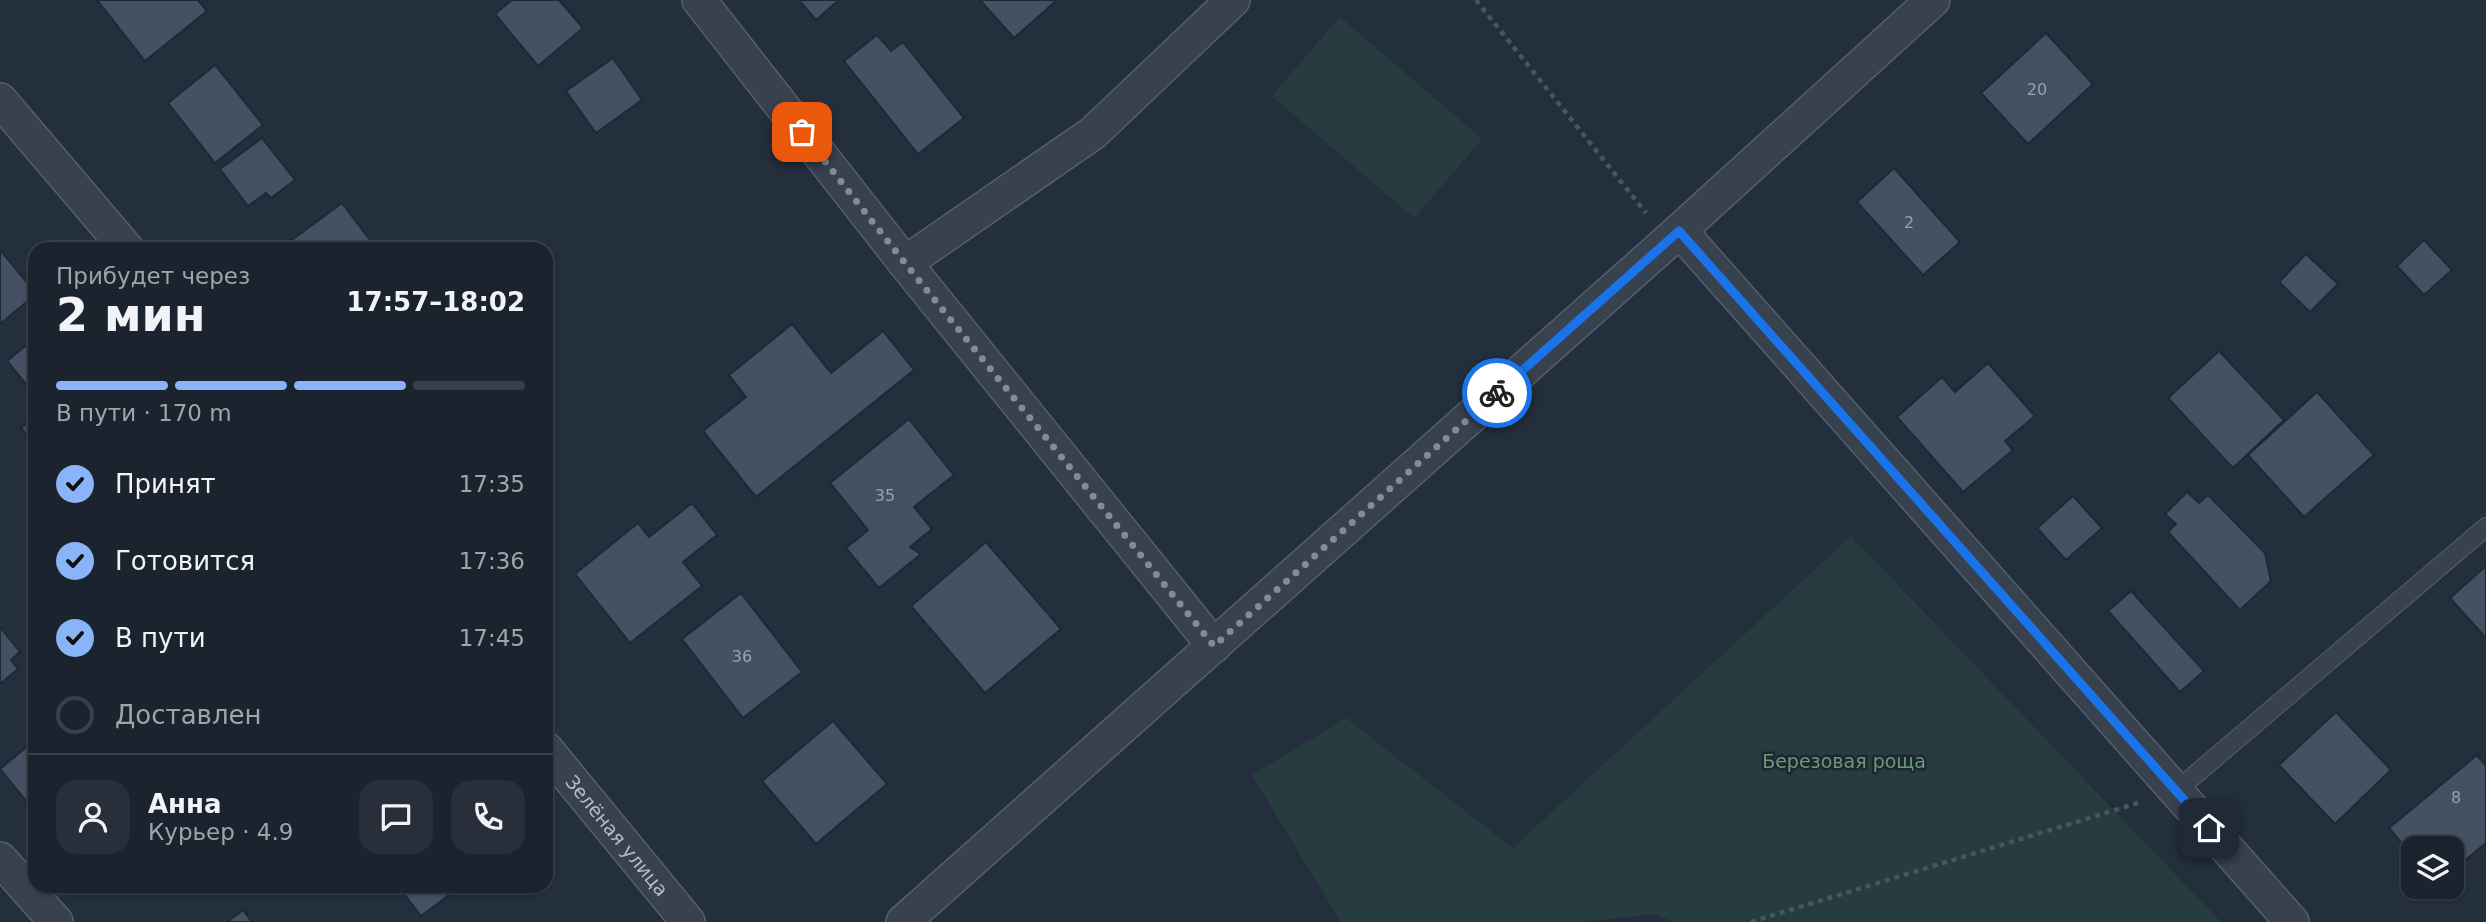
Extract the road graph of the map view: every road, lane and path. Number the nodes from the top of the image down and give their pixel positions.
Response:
1 (699, 0) edge
2 (1233, 0) edge
3 (1476, 0) edge
4 (1933, 0) edge
5 (0, 100) edge
6 (1674, 236) junction
7 (121, 242) edge
8 (905, 263) junction
9 (2486, 527) edge
10 (1214, 646) junction
11 (553, 758) edge
12 (2176, 791) junction
13 (0, 859) edge
14 (28, 890) edge
15 (30, 893) edge
16 (56, 922) edge
17 (688, 922) edge
18 (903, 922) edge
19 (1751, 922) edge
20 (2292, 922) edge

1 - 8 street
2 - 8 street
3 - 6 path
4 - 6 street
5 - 7 street
6 - 10 street
6 - 12 street
8 - 10 street
9 - 12 lane
10 - 18 street
11 - 17 street, Зелёная улица
12 - 19 path
12 - 20 street
13 - 14 street
15 - 16 street

